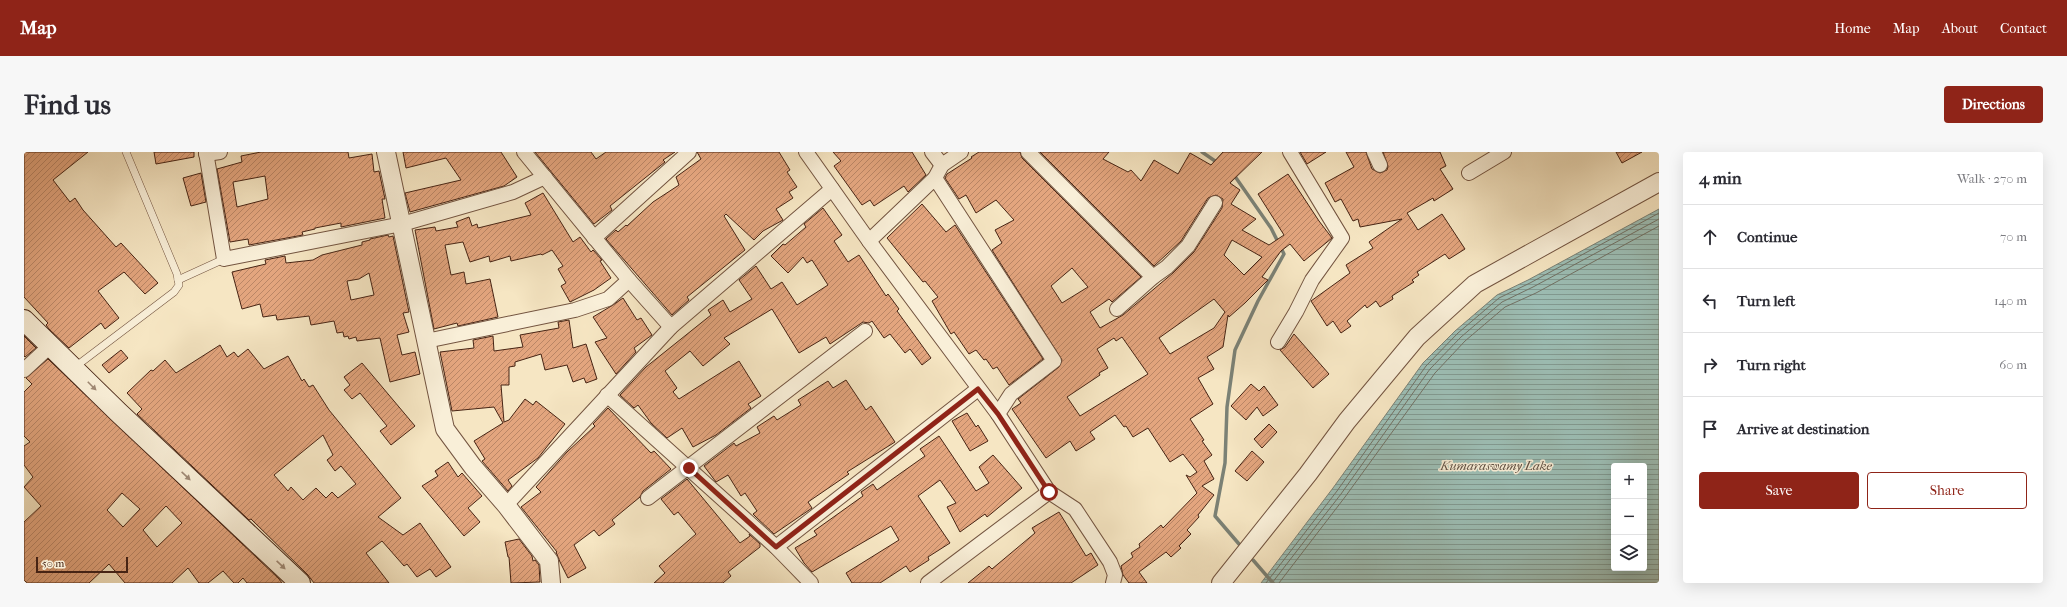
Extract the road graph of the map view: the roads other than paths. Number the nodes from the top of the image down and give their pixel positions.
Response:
1 (126, 152) edge
2 (220, 152) edge
3 (386, 152) edge
4 (525, 152) edge
5 (689, 152) edge
6 (806, 152) edge
7 (932, 152) edge
8 (961, 152) edge
9 (1028, 152) edge
10 (1290, 152) edge
11 (1504, 152) edge
12 (206, 153) edge
13 (942, 165) junction
14 (1469, 173) dead end
15 (545, 177) junction
16 (935, 178) junction
17 (1659, 182) edge
18 (832, 189) junction
19 (1215, 203) dead end
20 (402, 224) junction
21 (594, 238) junction
22 (869, 241) junction
23 (224, 259) junction
24 (1152, 277) junction
25 (178, 280) junction
26 (629, 280) junction
27 (1117, 309) dead end
28 (24, 320) edge
29 (670, 327) junction
30 (865, 331) dead end
31 (426, 341) junction
32 (1278, 342) dead end
33 (50, 346) junction
34 (73, 368) junction
35 (24, 370) edge
36 (978, 389) junction
37 (607, 395) junction
38 (998, 414) junction
39 (689, 468) junction
40 (1049, 492) junction
41 (648, 498) dead end
42 (506, 505) junction
43 (776, 547) junction
44 (300, 583) edge
45 (551, 583) edge
46 (811, 583) edge
47 (928, 583) edge
48 (1112, 583) edge
49 (1221, 583) edge

1 - 25 lane
2 - 12 street
3 - 20 street
4 - 15 street
5 - 21 street
6 - 18 street
7 - 13 street
8 - 13 street
9 - 24 street
10 - 32 street
11 - 14 street
12 - 23 street
13 - 16 street
15 - 20 street
15 - 21 street
16 - 22 street
16 - 38 street
17 - 49 street
18 - 22 street
18 - 29 street
19 - 24 street
20 - 23 street
20 - 31 street
21 - 26 street
22 - 36 street
23 - 25 lane
24 - 27 street
25 - 34 lane
26 - 29 street
26 - 31 street
28 - 33 main road
29 - 37 street
30 - 39 street
31 - 42 street
33 - 34 main road
33 - 35 street
34 -> 44 main road
36 - 38 street
36 - 43 street
37 - 39 street
37 - 42 street
38 - 40 street
39 - 41 street
39 - 43 street
40 - 47 street
40 - 48 street
42 - 45 street
43 - 46 street

